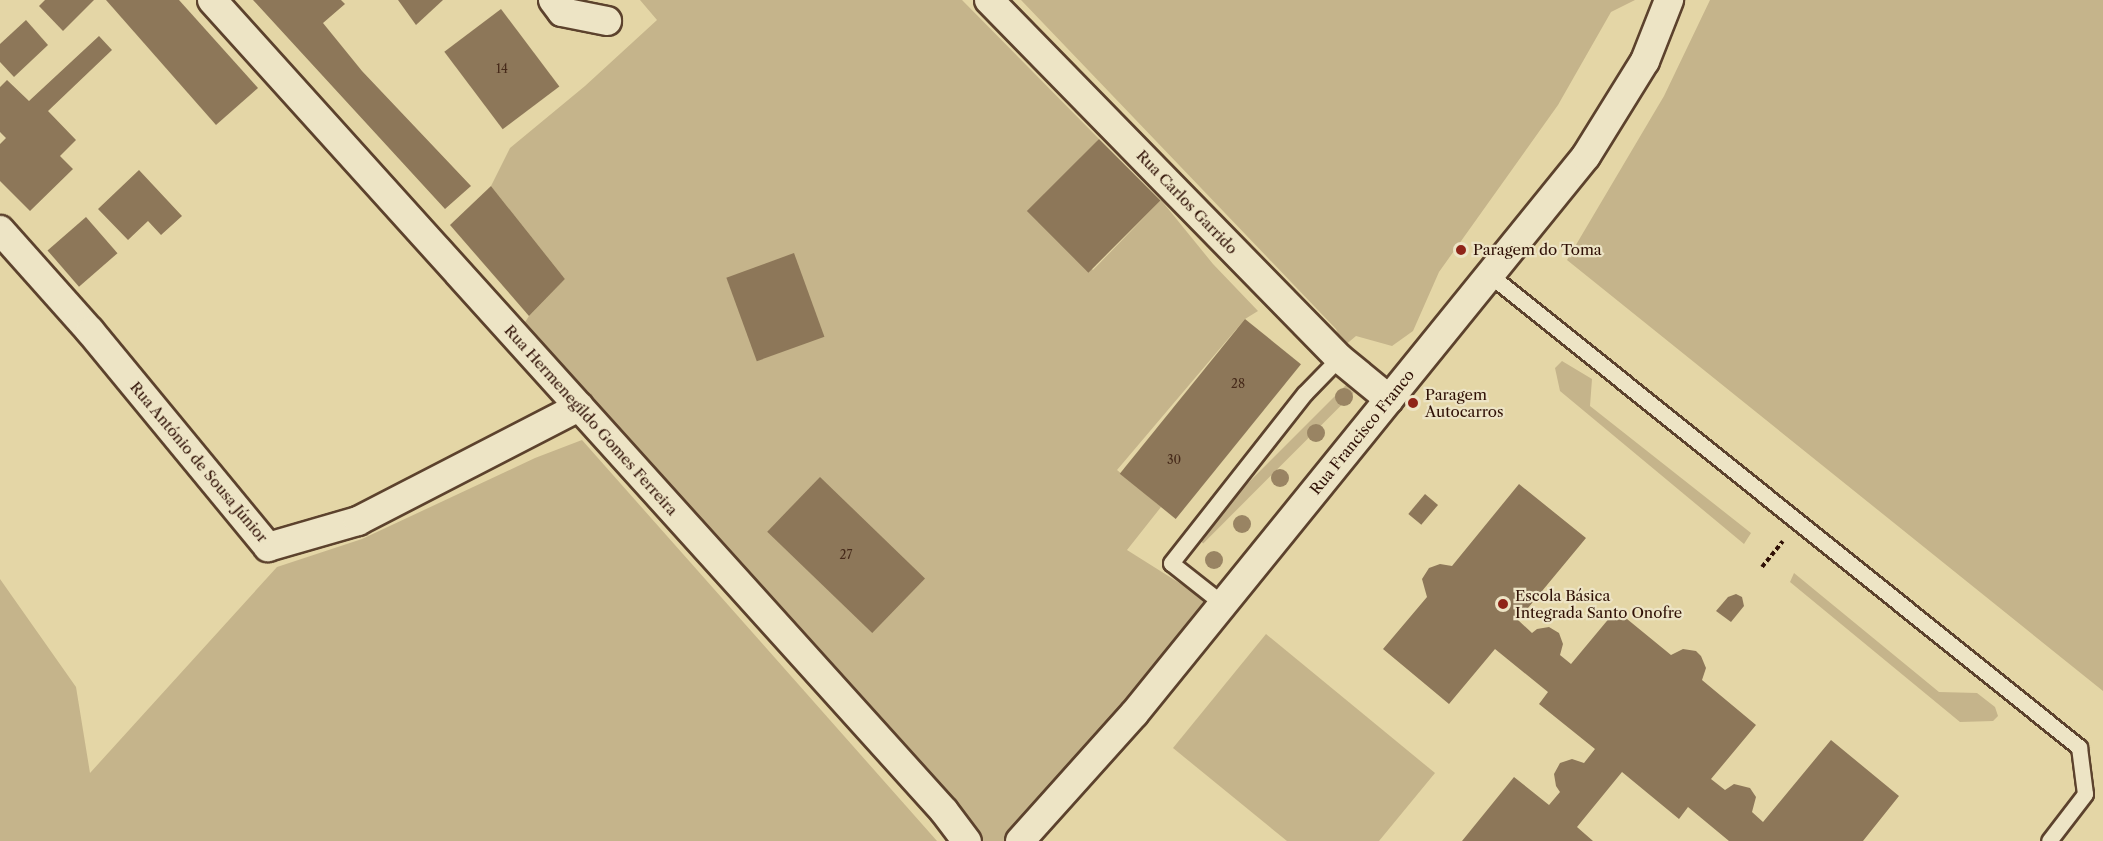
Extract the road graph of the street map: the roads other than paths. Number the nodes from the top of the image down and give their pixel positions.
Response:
1 (212, 0) edge
2 (552, 0) edge
3 (989, 0) edge
4 (1669, 0) edge
5 (606, 21) dead end
6 (0, 230) edge
7 (1490, 275) junction
8 (1339, 358) junction
9 (1389, 399) junction
10 (579, 407) junction
11 (1223, 604) junction
12 (967, 841) edge
13 (1020, 841) edge
14 (2049, 841) edge

1 - 10 street, Rua Hermenegildo Gomes Ferreira
2 - 5 street
3 - 8 street, Rua Carlos Garrido
4 - 7 street, Rua Francisco Franco
6 - 10 street, Rua António de Sousa Júnior
7 - 9 street, Rua Francisco Franco
7 - 14 lane
8 - 9 street, Rua Carlos Garrido
8 - 11 lane
9 - 11 street, Rua Francisco Franco
10 - 12 street, Rua Hermenegildo Gomes Ferreira
11 - 13 street, Rua Francisco Franco

